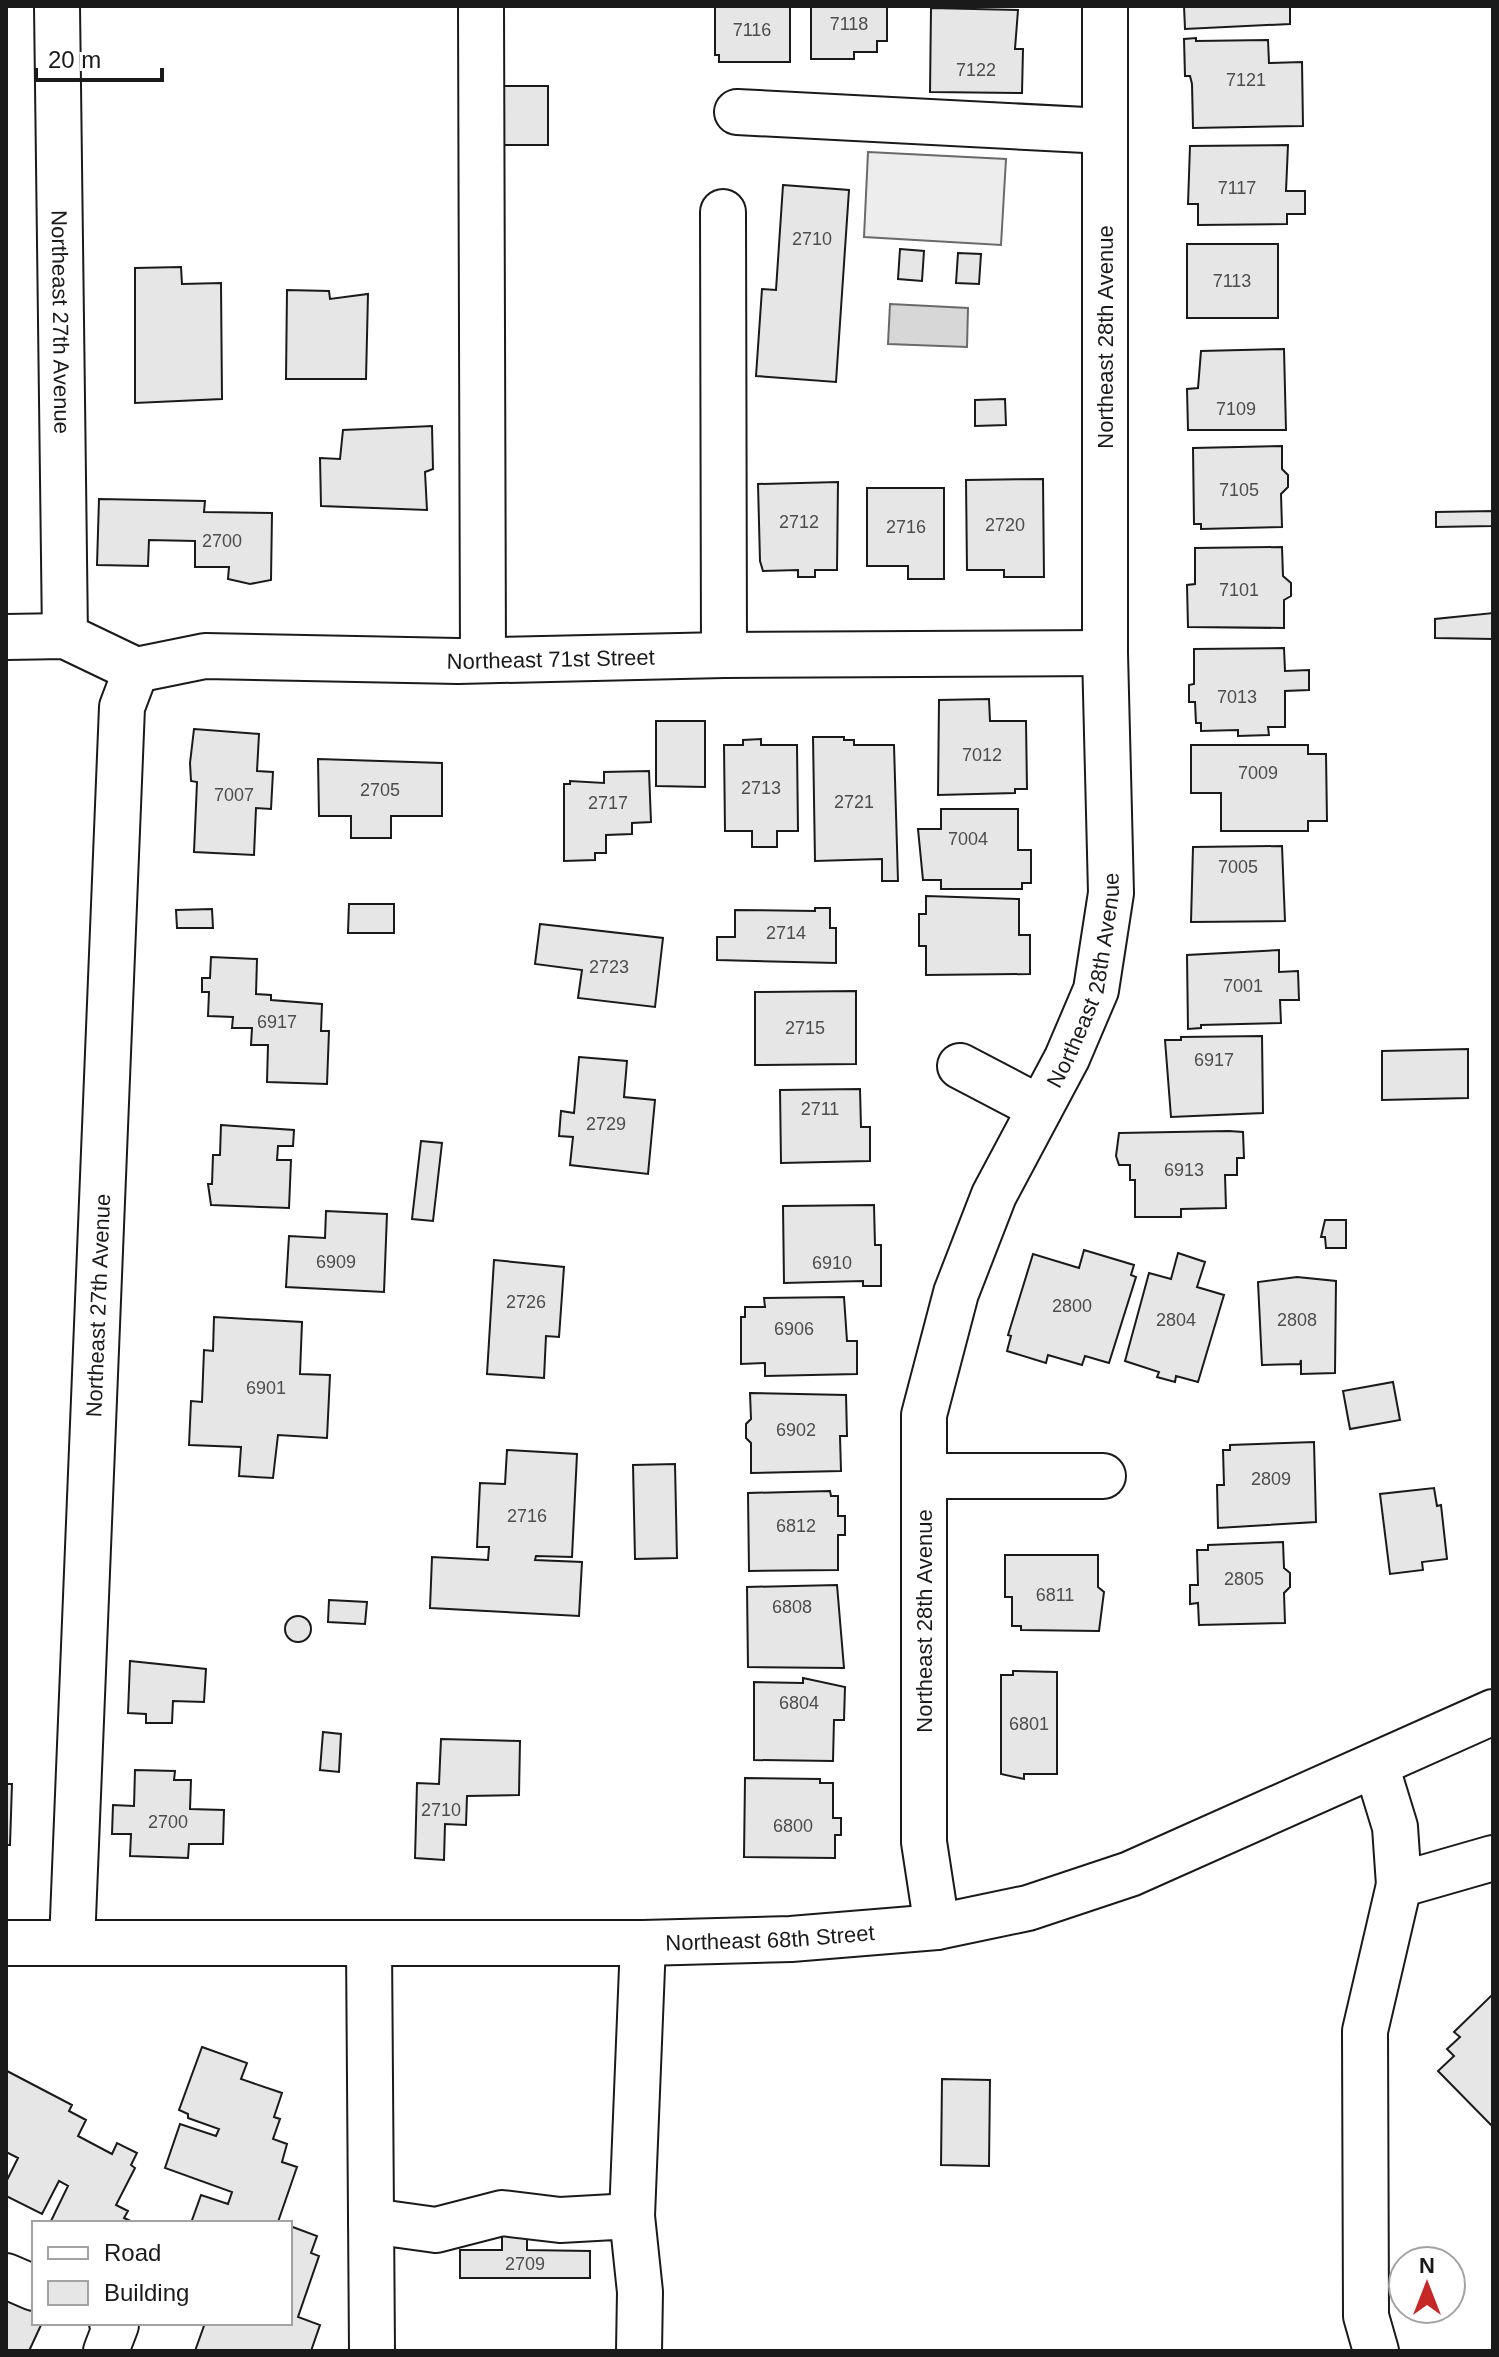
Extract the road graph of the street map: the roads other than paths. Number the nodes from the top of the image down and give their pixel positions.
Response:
1 (57, 6) edge
2 (481, 6) edge
3 (1105, 6) edge
4 (737, 112) dead end
5 (1105, 131) junction
6 (723, 212) dead end
7 (65, 636) junction
8 (6, 637) edge
9 (1105, 653) junction
10 (724, 655) junction
11 (483, 660) junction
12 (136, 670) junction
13 (960, 1066) dead end
14 (1040, 1108) junction
15 (925, 1476) junction
16 (1103, 1476) dead end
17 (1493, 1712) edge
18 (1376, 1765) junction
19 (1493, 1858) edge
20 (1399, 1885) junction
21 (937, 1927) junction
22 (6, 1943) edge
23 (72, 1943) junction
24 (643, 1943) junction
25 (369, 1945) junction
26 (632, 2216) junction
27 (371, 2221) junction
28 (6, 2276) edge
29 (32, 2287) edge
30 (116, 2325) edge
31 (106, 2351) edge
32 (372, 2351) edge
33 (639, 2351) edge
34 (1376, 2351) edge

1 - 7 street, Northeast 27th Avenue
2 - 11 street
3 - 5 street, Northeast 28th Avenue
4 - 5 street
5 - 9 street, Northeast 28th Avenue
6 - 10 street
7 - 8 street
7 - 12 street
9 - 10 street, Northeast 71st Street
9 - 14 street, Northeast 28th Avenue
10 - 11 street, Northeast 71st Street
11 - 12 street, Northeast 71st Street
12 - 23 street, Northeast 27th Avenue
13 - 14 street
14 - 15 street, Northeast 28th Avenue
15 - 16 street
15 - 21 street, Northeast 28th Avenue
17 - 18 street, Northeast 68th Street
18 - 20 street
18 - 21 street, Northeast 68th Street
19 - 20 street
20 - 34 street
21 - 24 street, Northeast 68th Street
22 - 23 street, Northeast 68th Street
23 - 25 street, Northeast 68th Street
24 - 25 street, Northeast 68th Street
24 - 26 street
25 - 27 street
26 - 27 street
26 - 33 street
27 - 32 street
28 - 29 street
30 - 31 street

